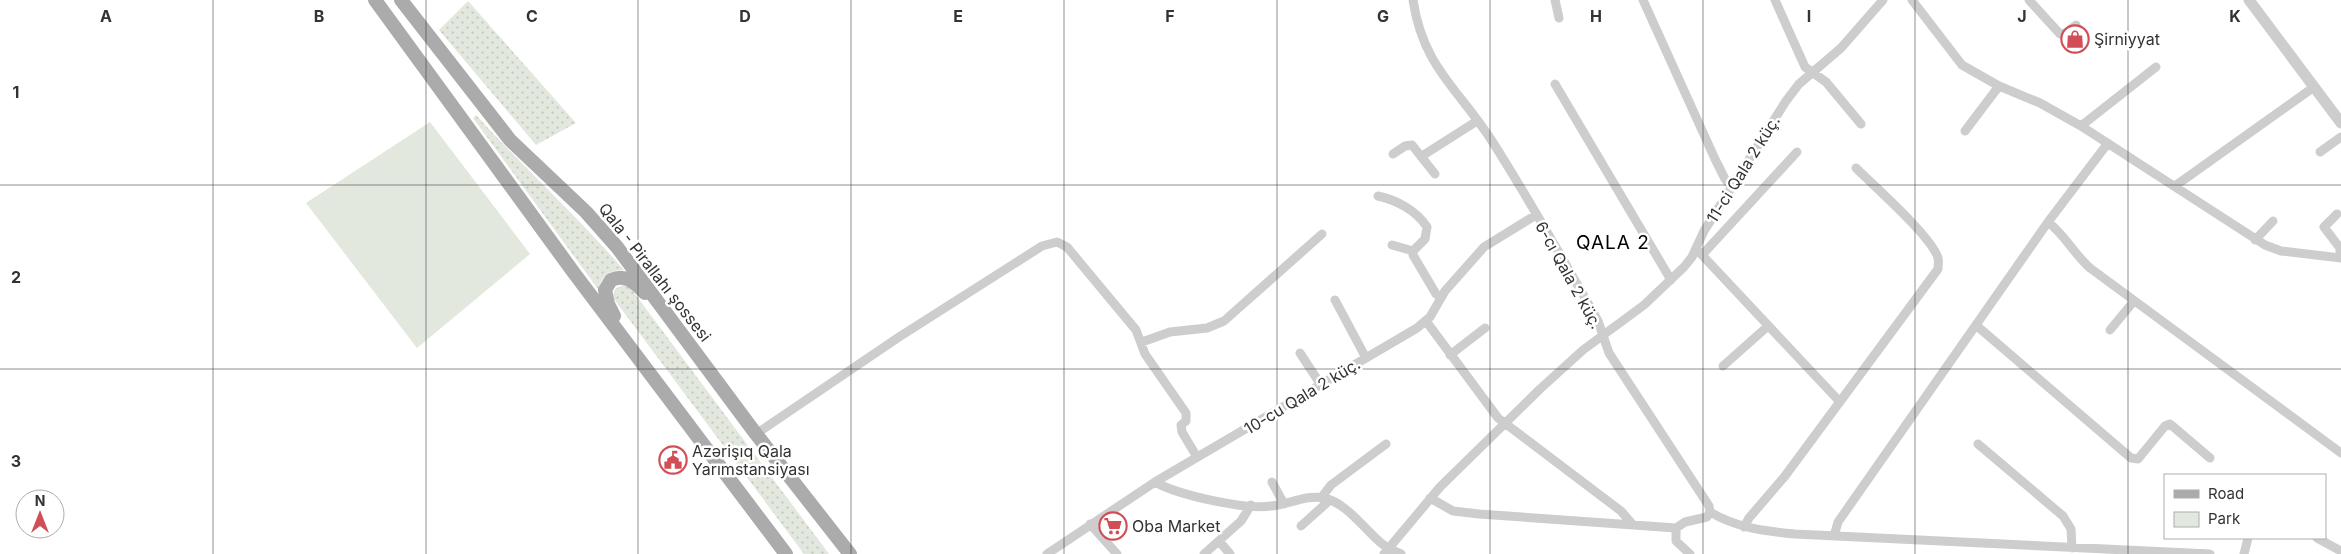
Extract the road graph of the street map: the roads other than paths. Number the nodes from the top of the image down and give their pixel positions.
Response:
1 (374, 0) edge
2 (400, 0) edge
3 (1413, 0) edge
4 (1555, 0) edge
5 (1643, 0) edge
6 (1776, 0) edge
7 (1883, 0) edge
8 (1912, 0) edge
9 (2029, 0) edge
10 (2249, 0) edge
11 (1559, 18) dead end
12 (2076, 25) dead end
13 (2156, 67) dead end
14 (1813, 73) junction
15 (1555, 84) dead end
16 (1999, 86) junction
17 (2314, 87) junction
18 (1477, 121) junction
19 (2341, 123) edge
20 (1861, 124) dead end
21 (2080, 126) junction
22 (1965, 131) dead end
23 (2341, 137) edge
24 (2108, 143) junction
25 (1797, 152) dead end
26 (2320, 152) dead end
27 (1393, 154) dead end
28 (1422, 156) junction
29 (1856, 168) dead end
30 (1435, 174) dead end
31 (2175, 186) junction
32 (1732, 187) junction
33 (1378, 196) dead end
34 (2336, 214) dead end
35 (1536, 215) junction
36 (2273, 221) dead end
37 (2048, 222) junction
38 (1322, 234) dead end
39 (2255, 240) junction
40 (1392, 245) dead end
41 (1413, 251) junction
42 (1699, 252) junction
43 (2340, 258) edge
44 (1671, 280) junction
45 (1441, 297) junction
46 (1335, 300) dead end
47 (2134, 301) junction
48 (1426, 321) junction
49 (1768, 326) junction
50 (1978, 326) junction
51 (1485, 328) dead end
52 (680, 330) junction
53 (2110, 330) dead end
54 (1603, 336) junction
55 (1142, 342) junction
56 (635, 353) junction
57 (1300, 353) dead end
58 (1450, 355) junction
59 (1366, 358) junction
60 (1723, 366) dead end
61 (1321, 385) junction
62 (1840, 402) junction
63 (1504, 423) junction
64 (756, 434) junction
65 (1386, 444) dead end
66 (1978, 444) dead end
67 (2341, 453) edge
68 (1197, 457) junction
69 (2210, 458) dead end
70 (1155, 482) junction
71 (1272, 482) dead end
72 (1430, 498) junction
73 (1325, 499) junction
74 (1284, 504) junction
75 (1251, 505) junction
76 (816, 508) junction
77 (1710, 512) junction
78 (1090, 524) junction
79 (1633, 525) junction
80 (1301, 526) dead end
81 (1676, 528) junction
82 (1744, 528) junction
83 (1834, 536) junction
84 (2248, 539) edge
85 (2319, 539) edge
86 (1218, 541) junction
87 (2068, 550) edge
88 (1387, 551) edge
89 (2341, 551) edge
90 (788, 554) edge
91 (841, 554) edge
92 (850, 554) edge
93 (1047, 554) edge
94 (1117, 554) edge
95 (1204, 554) edge
96 (1230, 554) edge
97 (1401, 554) edge
98 (1690, 554) edge
99 (2210, 554) edge
100 (2244, 554) edge

1 - 56 main road
2 - 52 main road, Qala - Pirallahı şossesi
3 - 18 street, 6-cı Qala 2 küç.
4 - 11 street
5 - 32 street
6 - 14 street
7 - 14 street, 11-ci Qala 2 küç.
8 - 16 street
9 - 12 street
10 - 17 street
13 - 21 street
14 - 20 street
14 - 32 street, 11-ci Qala 2 küç.
15 - 44 street
16 - 21 street
16 - 22 street
17 - 19 street
17 - 31 street
18 - 28 street
18 - 35 street, 6-cı Qala 2 küç.
21 - 24 street
23 - 26 street
24 - 31 street
24 - 37 street
25 - 42 street
27 - 28 street
28 - 30 street
29 - 62 street
31 - 39 street
32 - 42 street, 11-ci Qala 2 küç.
33 - 41 street
34 - 43 street
35 - 45 street, 10-cu Qala 2 küç.
35 - 54 street, 6-cı Qala 2 küç.
36 - 39 street
37 - 47 street
37 - 50 street
38 - 55 street
39 - 43 street
40 - 41 street
41 - 45 street
42 - 44 street, 11-ci Qala 2 küç.
42 - 49 street
44 - 54 street, 11-ci Qala 2 küç.
45 - 48 street, 10-cu Qala 2 küç.
46 - 59 street
47 - 53 street
47 - 67 street
48 - 58 street
48 - 59 street, 10-cu Qala 2 küç.
49 - 60 street
49 - 62 street
50 - 69 street
50 - 83 street
51 - 58 street
52 - 56 main road
52 - 64 main road, Qala - Pirallahı şossesi
54 - 63 street, 11-ci Qala 2 küç.
54 - 77 street, 6-cı Qala 2 küç.
55 - 64 street
55 - 68 street
56 - 90 main road
57 - 61 street
58 - 63 street
59 - 61 street, 10-cu Qala 2 küç.
61 - 68 street, 10-cu Qala 2 küç.
62 - 82 street
63 - 72 street, 11-ci Qala 2 küç.
63 - 79 street
64 - 76 main road, Qala - Pirallahı şossesi
65 - 73 street
66 - 87 street
68 - 70 street, 10-cu Qala 2 küç.
70 - 75 street
70 - 78 street, 10-cu Qala 2 küç.
71 - 74 street
72 - 79 street
72 - 88 street, 11-ci Qala 2 küç.
73 - 74 street
73 - 80 street
73 - 88 street
74 - 75 street
75 - 86 street
76 - 91 main road
76 - 92 main road, Qala - Pirallahı şossesi
77 - 81 street
77 - 82 street
78 - 93 street, 10-cu Qala 2 küç.
78 - 94 street
79 - 81 street
81 - 98 street
82 - 83 street
83 - 87 street
84 - 100 street
85 - 89 street
86 - 95 street
86 - 96 street
87 - 99 street
88 - 97 street

